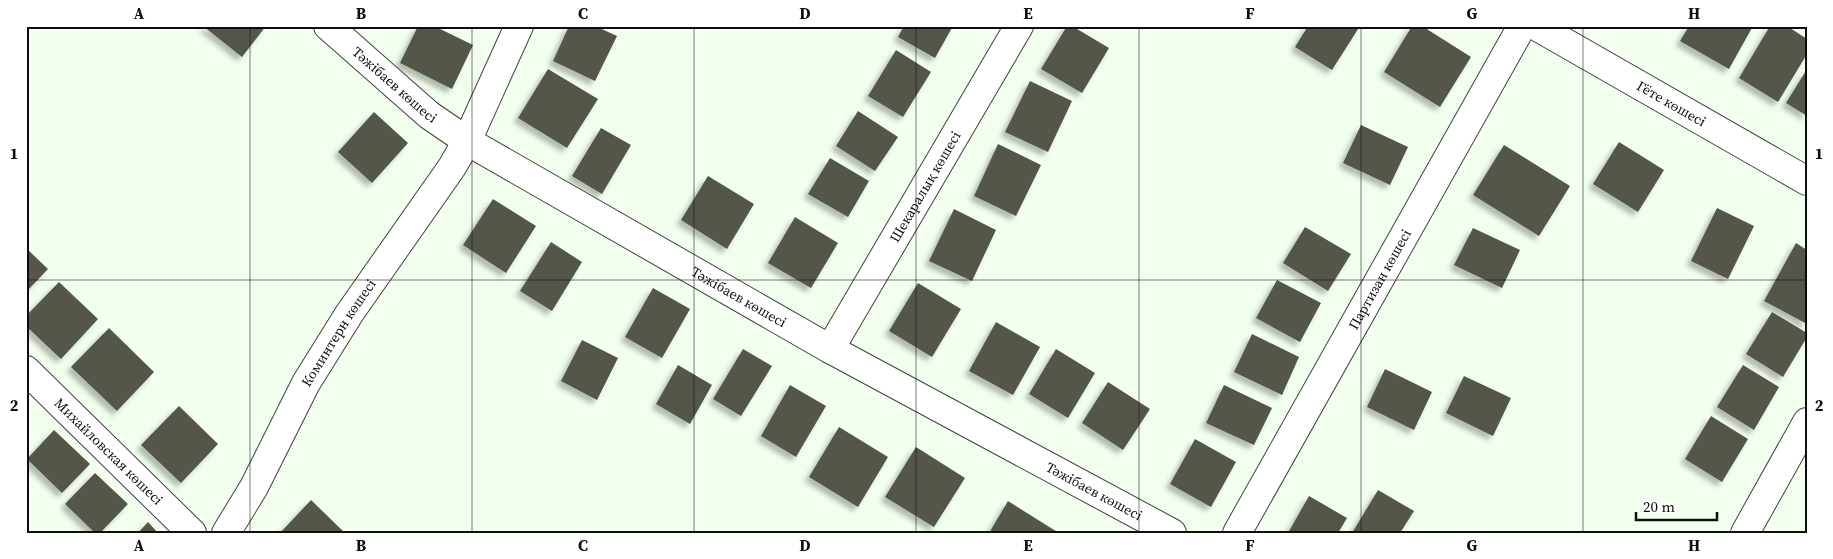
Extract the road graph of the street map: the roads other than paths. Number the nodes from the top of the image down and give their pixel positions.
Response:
1 (328, 26) edge
2 (519, 26) edge
3 (1020, 26) edge
4 (1522, 26) edge
5 (1536, 26) edge
6 (467, 141) junction
7 (1807, 180) edge
8 (830, 349) junction
9 (26, 370) edge
10 (1807, 422) edge
11 (192, 533) edge
12 (226, 533) edge
13 (1172, 533) edge
14 (1236, 533) edge
15 (1744, 533) edge

1 - 6 street, Тәжібаев көшесі
2 - 6 street, Коминтерн көшесі
3 - 8 street, Шекаралық көшесі
4 - 14 street, Партизан көшесі
5 - 7 street, Гёте көшесі
6 - 8 street, Тәжібаев көшесі
6 - 12 street, Коминтерн көшесі
8 - 13 street, Тәжібаев көшесі
9 - 11 street, Михайловская көшесі
10 - 15 street

